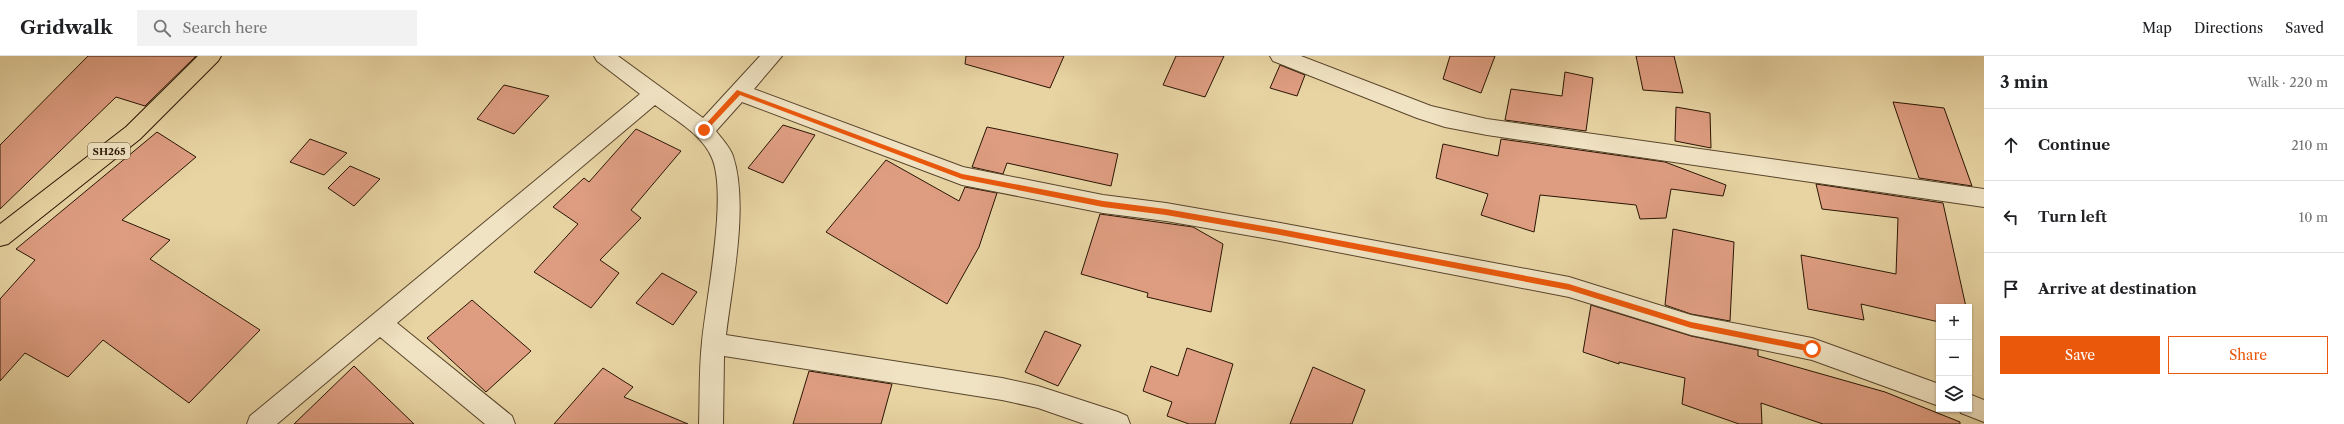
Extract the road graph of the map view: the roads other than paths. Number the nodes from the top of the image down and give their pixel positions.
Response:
1 (211, 56) edge
2 (604, 56) edge
3 (772, 56) edge
4 (1280, 56) edge
5 (739, 92) junction
6 (654, 94) junction
7 (704, 130) junction
8 (1984, 198) edge
9 (0, 237) edge
10 (380, 323) junction
11 (713, 344) junction
12 (1936, 394) edge
13 (1972, 407) edge
14 (1984, 411) edge
15 (259, 424) edge
16 (503, 424) edge
17 (711, 424) edge
18 (1118, 424) edge

1 - 9 main road, SH265
2 - 6 street
3 - 5 street
4 - 8 street
5 - 7 street
5 - 12 street
6 - 7 street
6 - 10 street
7 - 11 street
10 - 15 street
10 - 16 street
11 - 17 street
11 - 18 street
13 - 14 street

